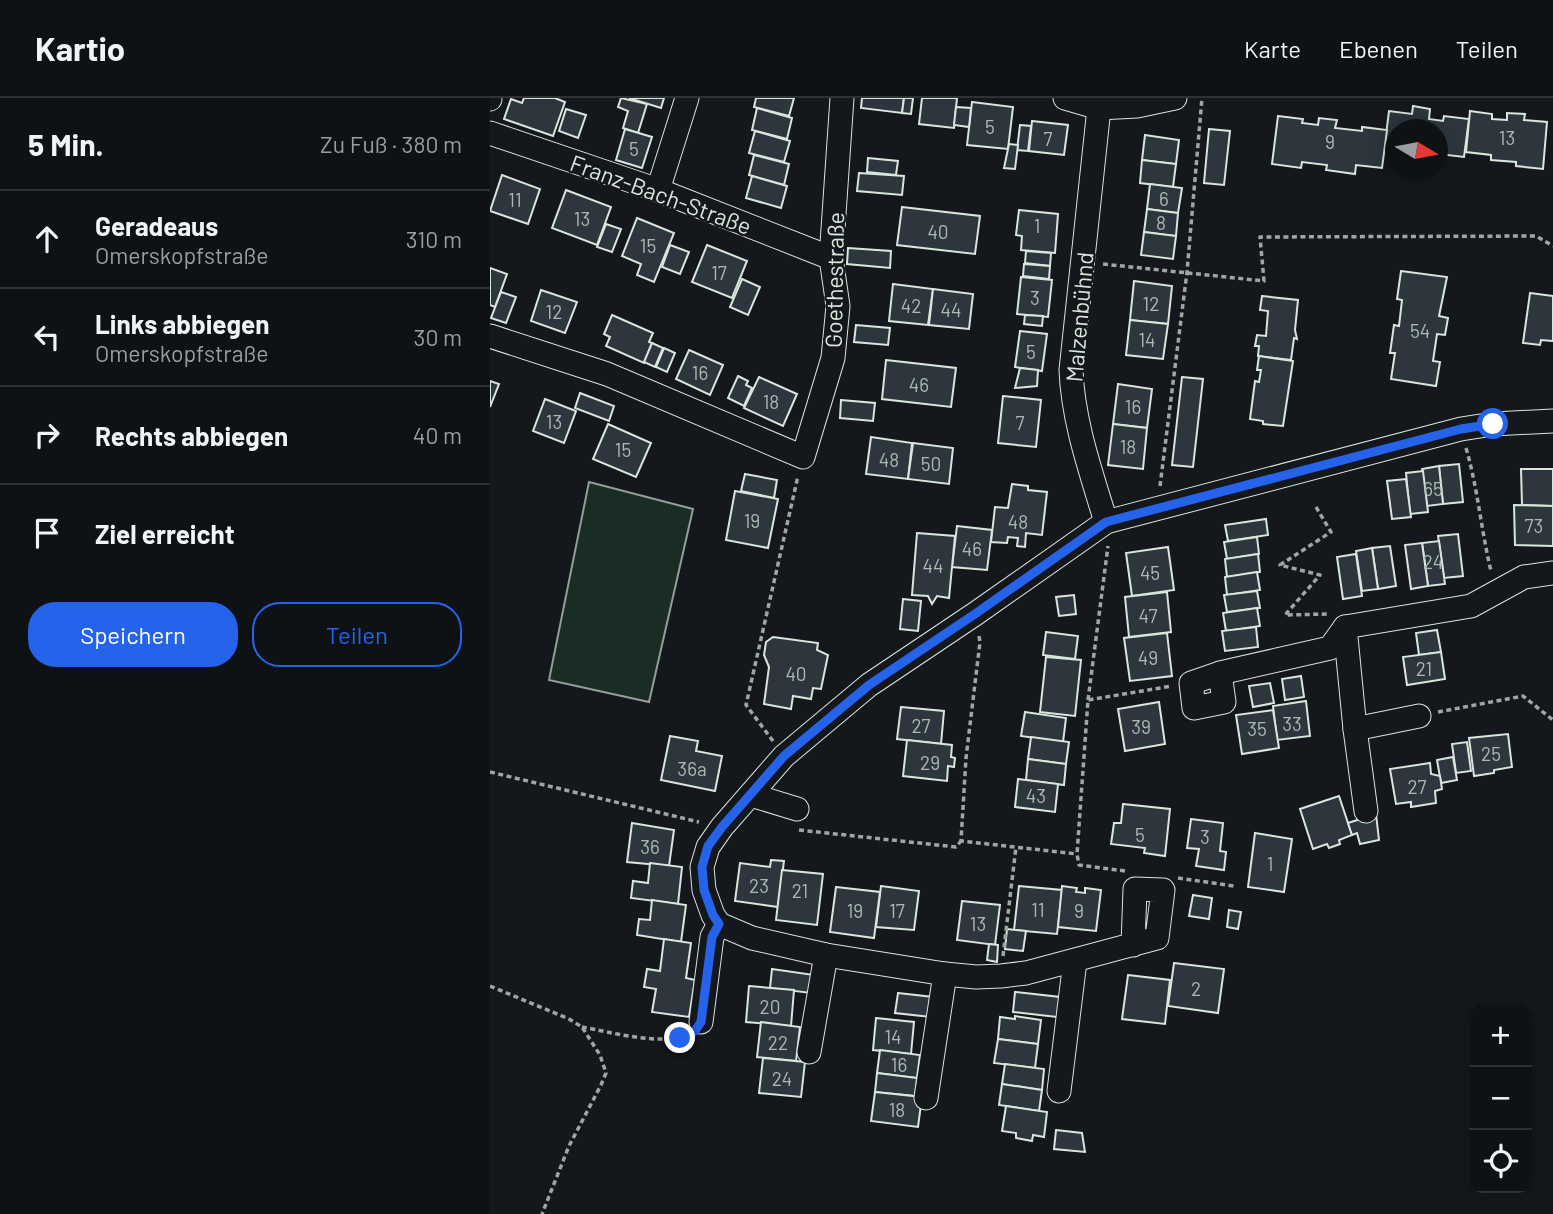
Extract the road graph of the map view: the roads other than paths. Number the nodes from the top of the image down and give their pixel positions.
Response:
1 (687, 98) edge
2 (842, 98) edge
3 (1065, 98) edge
4 (1175, 98) edge
5 (1137, 102) edge
6 (1099, 108) junction
7 (490, 133) edge
8 (658, 190) junction
9 (831, 258) junction
10 (490, 336) edge
11 (1553, 421) edge
12 (1106, 522) junction
13 (1553, 573) edge
14 (1345, 627) junction
15 (1191, 683) road end
16 (1419, 716) road end
17 (1355, 729) junction
18 (751, 795) junction
19 (1366, 811) dead end
20 (795, 820) road end
21 (719, 924) junction
22 (1133, 945) dead end
23 (826, 956) junction
24 (1074, 961) junction
25 (945, 974) junction
26 (701, 1022) road end
27 (809, 1052) dead end
28 (1059, 1091) dead end
29 (926, 1098) dead end

1 - 8 street
2 - 9 street, Goethestraße
3 - 6 street
4 - 5 street
5 - 6 street
6 - 12 street, Malzenbühnd
7 - 8 street, Franz-Bach-Straße
8 - 9 street, Franz-Bach-Straße
9 - 10 street, Goethestraße
11 - 12 street
12 - 18 street
13 - 14 street
14 - 15 street
14 - 17 street
16 - 17 street
17 - 19 street
18 - 20 street
18 - 21 street
21 - 23 street
21 - 26 street
22 - 24 street
23 - 25 street
23 - 27 street
24 - 25 street
24 - 28 street
25 - 29 street

